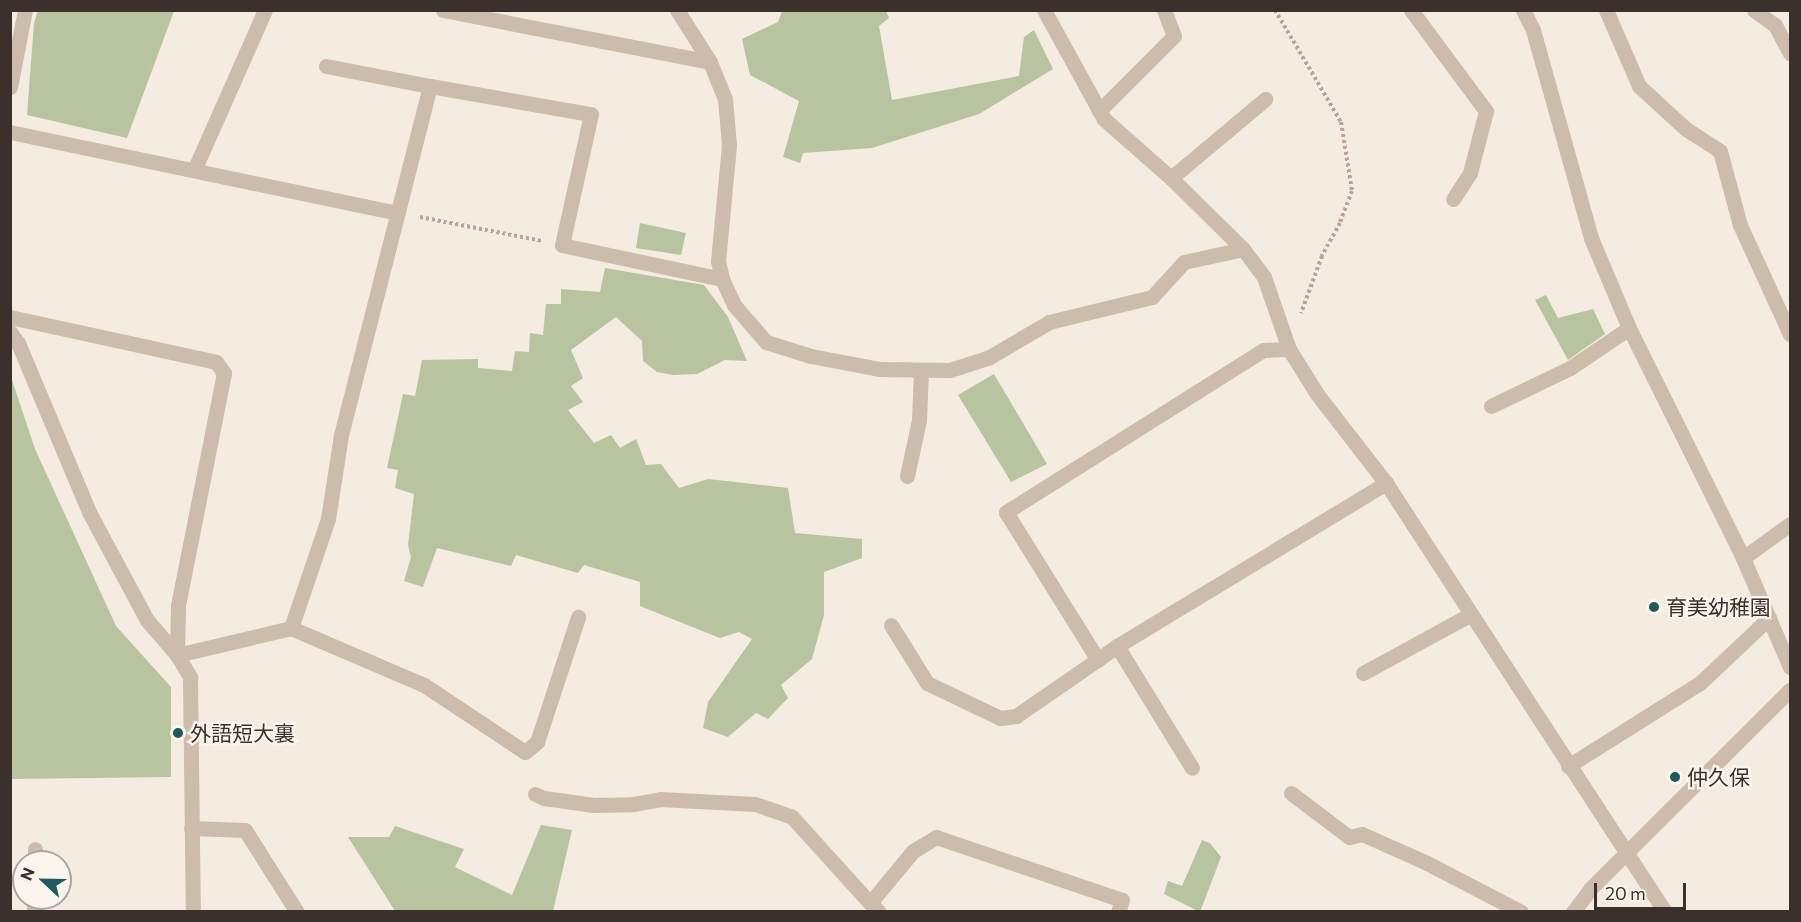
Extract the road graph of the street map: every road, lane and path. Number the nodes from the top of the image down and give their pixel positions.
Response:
1 (25, 10) edge
2 (265, 10) edge
3 (443, 10) edge
4 (677, 10) edge
5 (1044, 10) edge
6 (1164, 10) edge
7 (1275, 10) edge
8 (1411, 10) edge
9 (1523, 10) edge
10 (1606, 10) edge
11 (1754, 10) edge
12 (1791, 53) edge
13 (710, 62) junction
14 (326, 66) dead end
15 (430, 86) junction
16 (10, 87) edge
17 (1265, 99) dead end
18 (1099, 111) junction
19 (10, 132) edge
20 (195, 168) junction
21 (1171, 178) junction
22 (1454, 199) dead end
23 (398, 213) junction
24 (562, 245) junction
25 (1243, 249) junction
26 (722, 279) junction
27 (10, 317) edge
28 (1629, 328) junction
29 (10, 332) edge
30 (1791, 334) edge
31 (1289, 349) junction
32 (921, 370) junction
33 (1491, 406) dead end
34 (906, 476) dead end
35 (1386, 483) junction
36 (1791, 524) edge
37 (1743, 558) junction
38 (1471, 614) junction
39 (578, 617) dead end
40 (1769, 618) junction
41 (891, 625) dead end
42 (291, 628) junction
43 (1117, 646) junction
44 (177, 655) junction
45 (1098, 660) junction
46 (1791, 667) edge
47 (1363, 673) dead end
48 (1791, 690) edge
49 (1568, 766) junction
50 (1192, 768) dead end
51 (1291, 793) dead end
52 (535, 794) dead end
53 (190, 828) junction
54 (1628, 852) junction
55 (875, 907) edge
56 (194, 912) edge
57 (297, 912) edge
58 (1118, 912) edge
59 (1521, 912) edge
60 (1573, 912) edge
61 (1665, 912) edge

1 - 16 street
2 - 20 street
3 - 13 street
4 - 13 street
5 - 18 street
6 - 18 street
7 - 31 path
8 - 22 street
9 - 28 street
10 - 30 street
11 - 12 street
13 - 26 street
14 - 15 street
15 - 23 street
15 - 24 street
17 - 21 street
18 - 21 street
19 - 20 street
20 - 23 street
21 - 25 street
23 - 24 path
23 - 42 street
24 - 26 street
25 - 31 street
25 - 32 street
26 - 32 street
27 - 44 street
28 - 33 street
28 - 37 street
29 - 44 street
31 - 35 street
31 - 45 street
32 - 34 street
35 - 38 street
35 - 43 street
36 - 37 street
37 - 40 street
38 - 47 street
38 - 49 street
39 - 42 street
40 - 46 street
40 - 49 street
41 - 45 street
42 - 44 street
43 - 45 street
43 - 50 street
44 - 53 street
48 - 54 street
49 - 54 street
51 - 59 street
52 - 55 street
53 - 56 street
53 - 57 street
54 - 60 street
54 - 61 street
55 - 58 street

